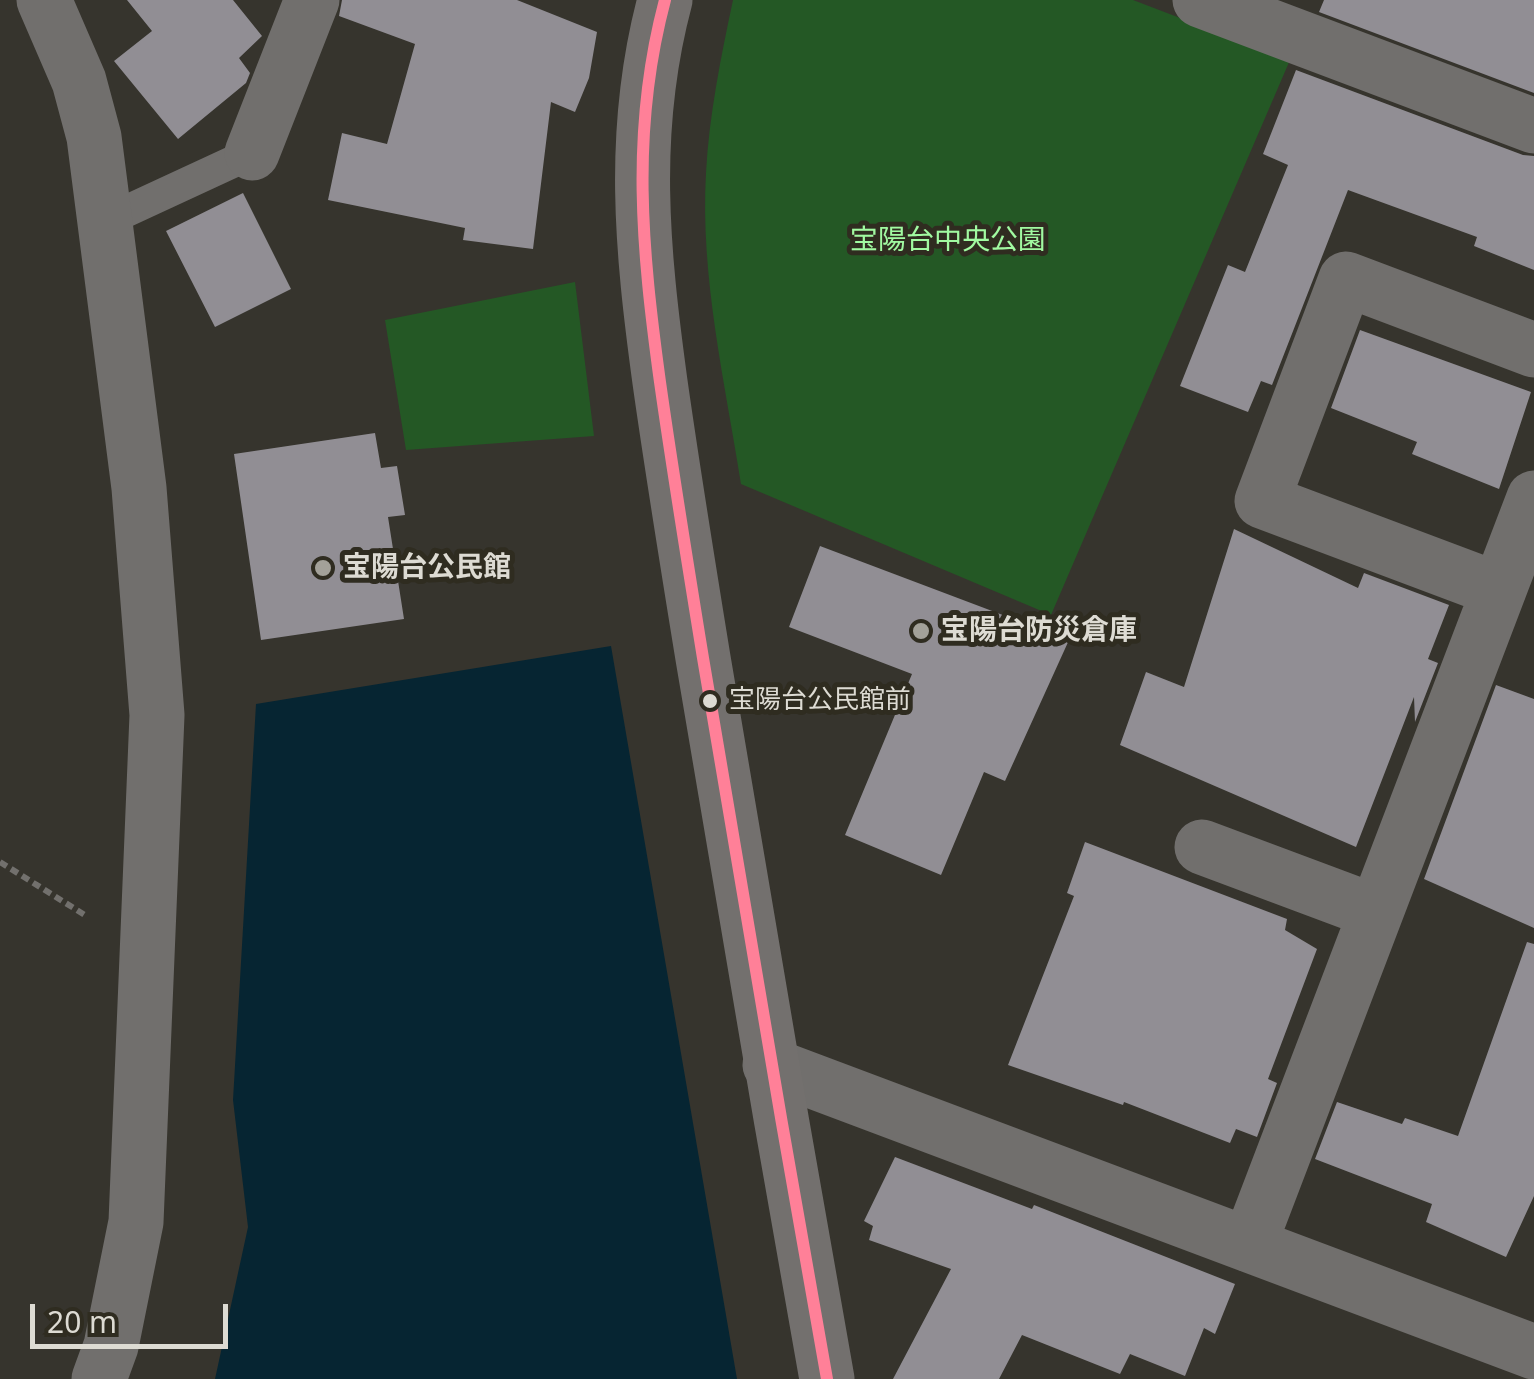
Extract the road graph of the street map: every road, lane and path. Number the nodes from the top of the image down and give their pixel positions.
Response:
1 (44, 0) edge
2 (312, 0) edge
3 (1200, 0) edge
4 (654, 3) edge
5 (1534, 126) edge
6 (252, 153) joint
7 (103, 222) junction
8 (1534, 350) edge
9 (1534, 498) edge
10 (1499, 590) junction
11 (1202, 846) dead end
12 (0, 862) edge
13 (1376, 912) junction
14 (146, 953) junction
15 (770, 1065) junction
16 (1249, 1245) junction
17 (1532, 1347) edge
18 (100, 1379) edge
19 (828, 1379) edge

1 - 7 street
2 - 6 street
3 - 5 street
4 - 15 street
6 - 7 lane
7 - 14 street
8 - 10 street
9 - 10 street
10 - 13 street
11 - 13 street
12 - 14 path
13 - 16 street
14 - 18 street
15 - 16 street
15 - 19 street
16 - 17 street

